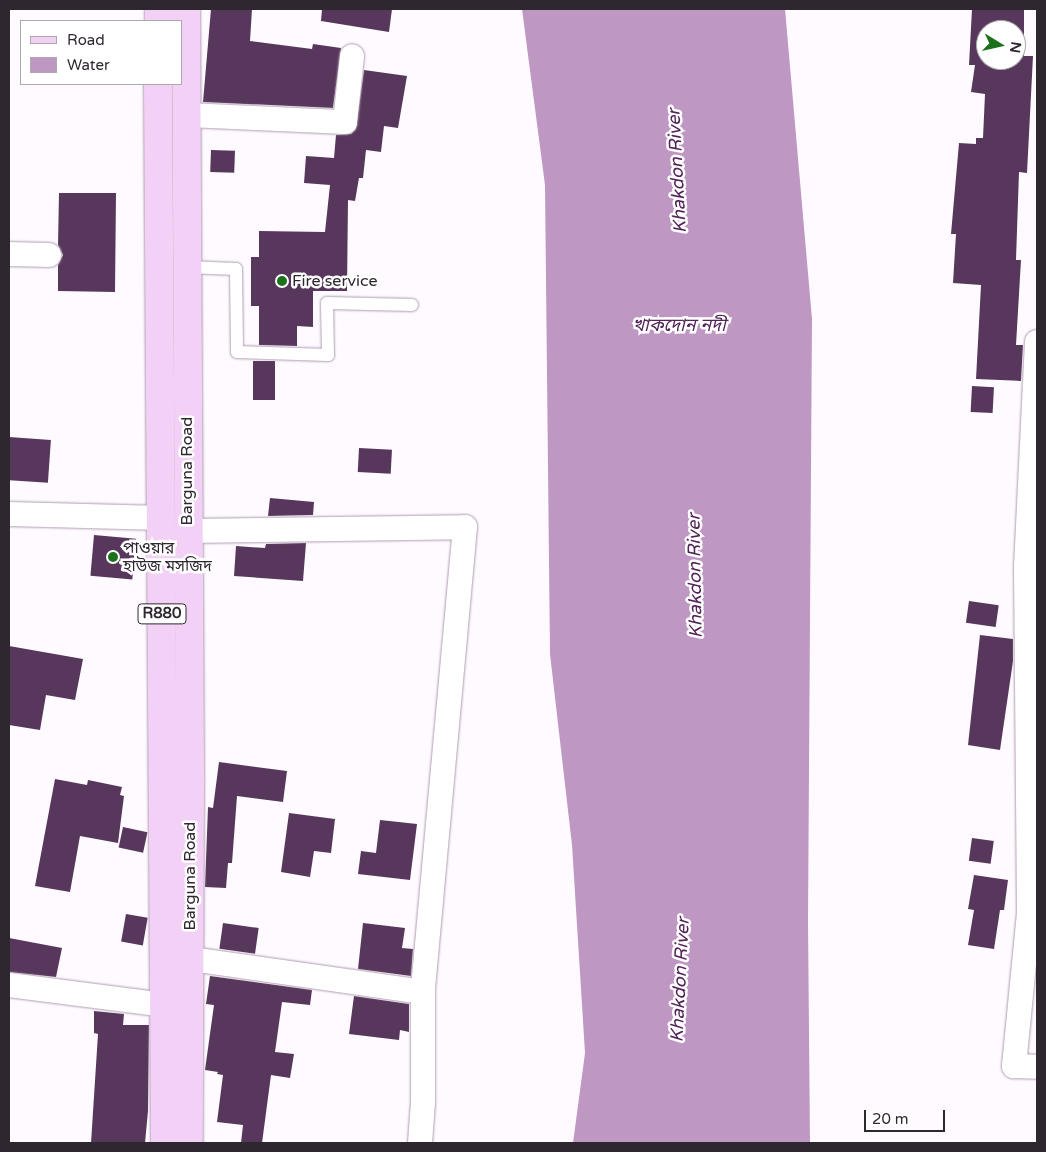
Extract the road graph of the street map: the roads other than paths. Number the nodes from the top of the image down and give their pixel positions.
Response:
1 (186, 9) edge
2 (352, 56) dead end
3 (158, 85) edge
4 (188, 115) junction
5 (9, 254) edge
6 (50, 255) dead end
7 (186, 267) junction
8 (412, 305) dead end
9 (1037, 342) edge
10 (9, 514) edge
11 (162, 518) junction
12 (188, 531) junction
13 (190, 959) junction
14 (9, 985) edge
15 (423, 992) junction
16 (166, 1005) junction
17 (1037, 1067) edge
18 (165, 1143) edge
19 (189, 1143) edge
20 (420, 1143) edge

1 - 4 main road, Barguna Road / R880
2 - 4 street
3 - 11 main road, Barguna Road / R880
4 - 7 main road, Barguna Road / R880
5 - 6 street
7 - 8 lane
7 - 12 main road, Barguna Road / R880
9 - 17 street
10 - 11 street
11 - 16 main road, Barguna Road / R880
12 - 13 main road, Barguna Road / R880
12 - 15 street
13 - 15 street
13 - 19 main road, Barguna Road / R880
14 - 16 street
15 - 20 street
16 - 18 main road, Barguna Road / R880

